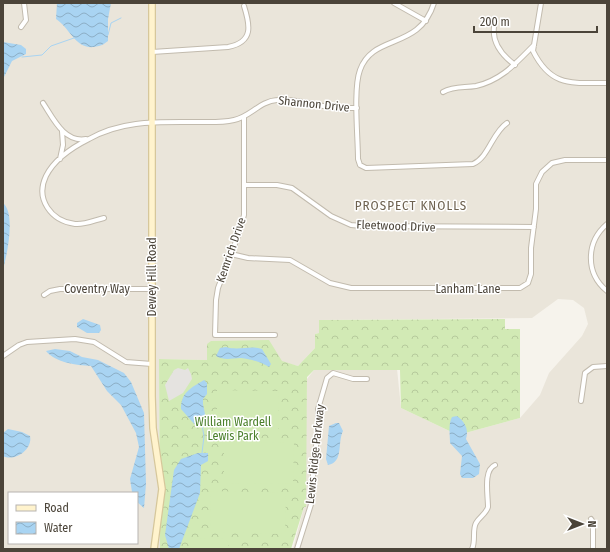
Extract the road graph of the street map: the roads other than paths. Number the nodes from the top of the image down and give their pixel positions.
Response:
1 (24, 3) edge
2 (152, 3) edge
3 (394, 3) edge
4 (434, 3) edge
5 (541, 3) edge
6 (244, 6) dead end
7 (426, 21) junction
8 (21, 27) dead end
9 (494, 27) dead end
10 (534, 45) junction
11 (152, 52) junction
12 (514, 65) junction
13 (607, 83) edge
14 (443, 92) dead end
15 (43, 103) dead end
16 (357, 108) junction
17 (244, 117) junction
18 (152, 122) junction
19 (507, 123) dead end
20 (62, 131) junction
21 (88, 139) junction
22 (60, 159) junction
23 (607, 160) edge
24 (245, 185) junction
25 (104, 218) dead end
26 (607, 224) edge
27 (534, 227) junction
28 (231, 254) junction
29 (152, 289) junction
30 (607, 291) edge
31 (44, 295) dead end
32 (275, 335) dead end
33 (3, 356) edge
34 (152, 364) junction
35 (607, 366) edge
36 (367, 379) dead end
37 (581, 401) dead end
38 (495, 465) dead end
39 (591, 519) dead end
40 (154, 549) edge
41 (297, 549) edge
42 (472, 549) edge
43 (593, 549) edge

1 - 8 street
2 - 11 street, Dewey Hill Road
3 - 7 street
4 - 7 street
5 - 10 street
6 - 11 street
7 - 16 street
9 - 12 street
10 - 12 street
10 - 13 street
11 - 18 street, Dewey Hill Road
12 - 14 street
15 - 20 street
16 - 17 street, Shannon Drive
16 - 19 street, Shannon Drive
17 - 18 street, Shannon Drive
17 - 24 street, Kemrich Drive
18 - 21 street, Shannon Drive
18 - 29 street, Dewey Hill Road
20 - 21 street
20 - 22 street
21 - 22 street, Shannon Drive
22 - 25 street, Shannon Drive
23 - 27 street, Lanham Lane
24 - 27 street, Fleetwood Drive
24 - 28 street, Kemrich Drive
26 - 30 street
27 - 28 street, Lanham Lane
28 - 32 street, Kemrich Drive
29 - 31 street, Coventry Way
29 - 34 street, Dewey Hill Road
33 - 34 street
34 - 40 street, Dewey Hill Road
35 - 37 street
36 - 41 street, Lewis Ridge Parkway
38 - 42 street
39 - 43 street

